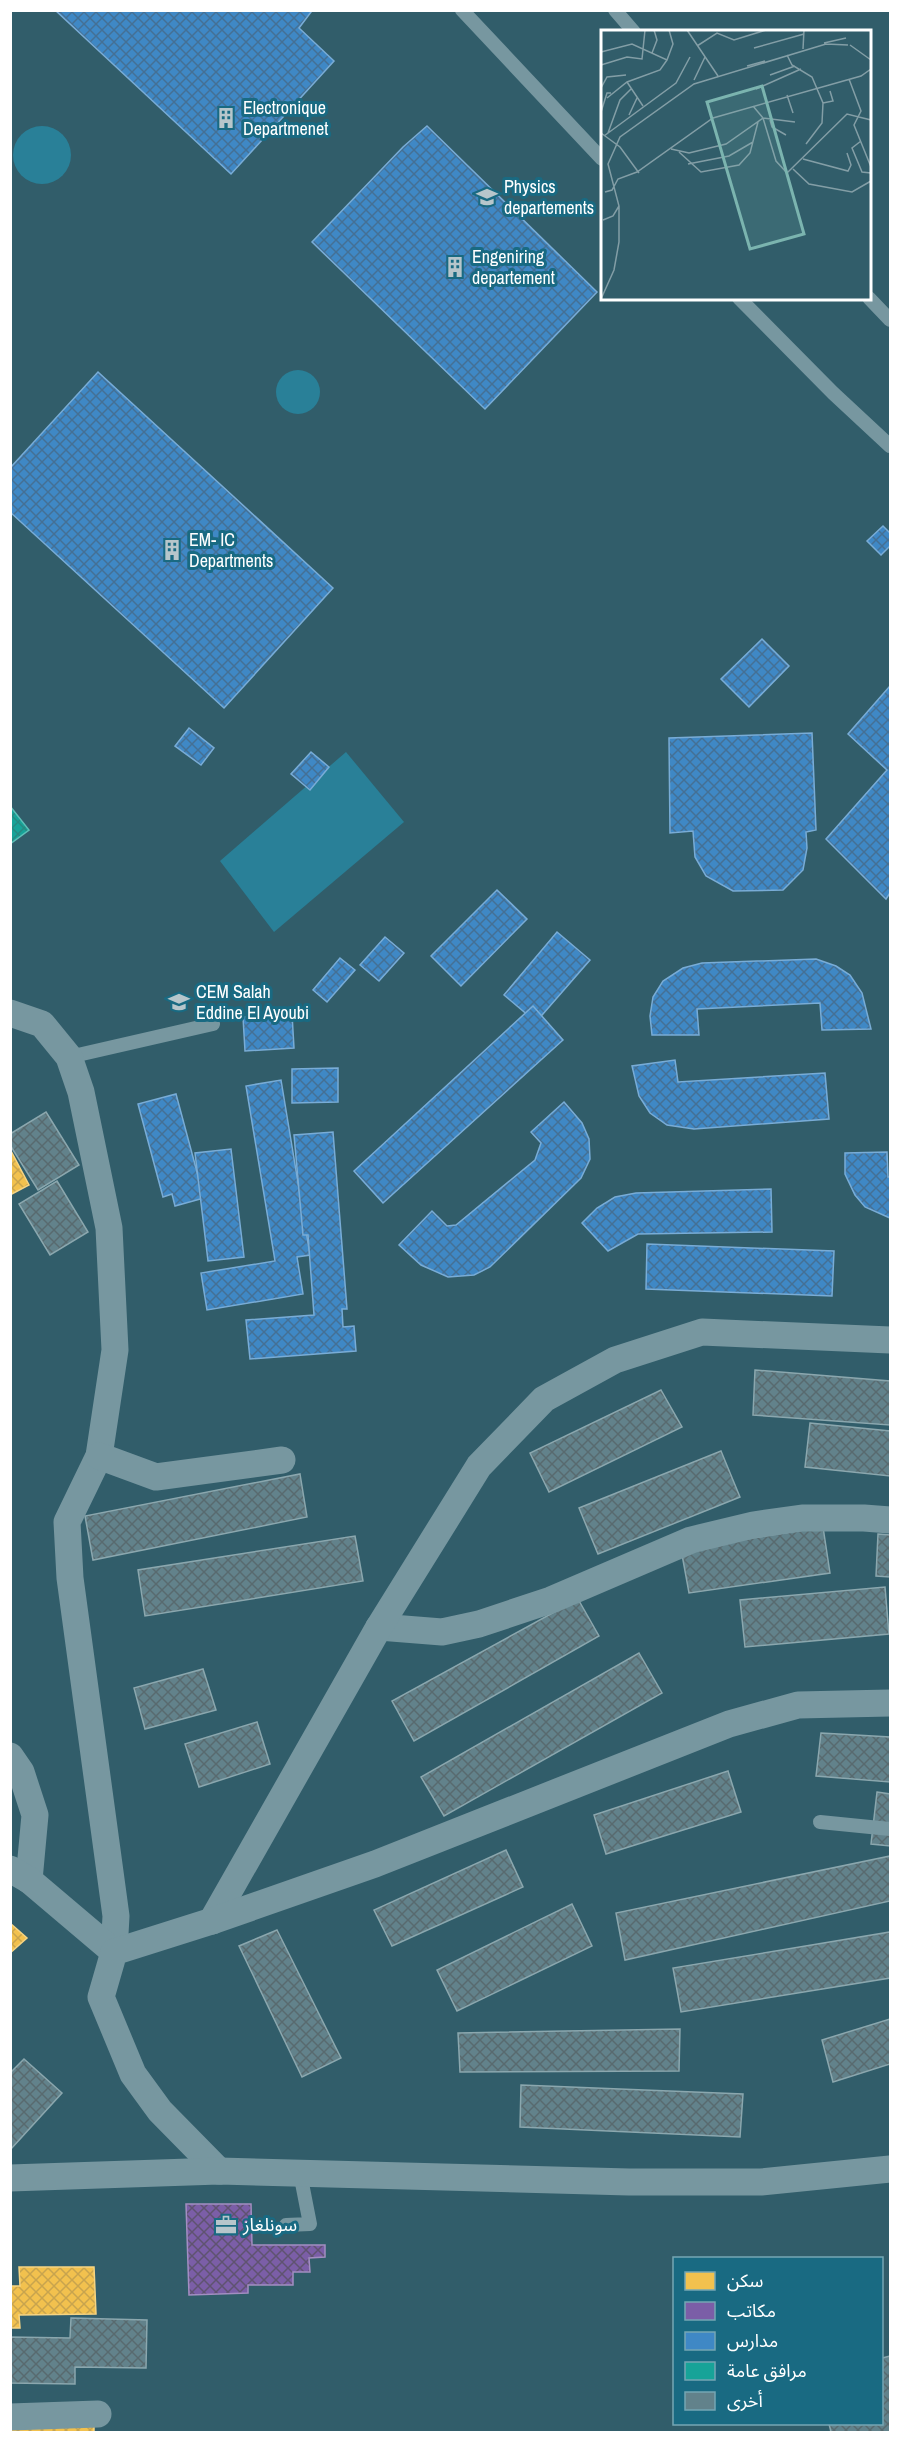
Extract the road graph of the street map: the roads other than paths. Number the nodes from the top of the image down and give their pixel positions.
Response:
1 (615, 10) edge
2 (470, 13) edge
3 (632, 30) edge
4 (601, 157) edge
5 (742, 300) edge
6 (871, 300) edge
7 (891, 320) edge
8 (891, 446) edge
9 (10, 1012) edge
10 (213, 1024) dead end
11 (69, 1057) junction
12 (891, 1340) edge
13 (99, 1456) junction
14 (282, 1460) dead end
15 (891, 1520) edge
16 (379, 1627) junction
17 (891, 1703) edge
18 (10, 1756) edge
19 (820, 1822) dead end
20 (891, 1829) edge
21 (20, 1874) edge
22 (212, 1921) junction
23 (114, 1952) junction
24 (891, 2169) edge
25 (219, 2171) junction
26 (300, 2173) junction
27 (10, 2178) edge
28 (286, 2225) dead end
29 (98, 2414) dead end
30 (10, 2416) edge

1 - 3 lane
2 - 4 lane
5 - 8 lane
6 - 7 lane
9 - 11 street
10 - 11 lane
11 - 13 street
12 - 16 street
13 - 14 street
13 - 23 street
15 - 16 street
16 - 22 street
17 - 22 street
18 - 21 street
19 - 20 lane
21 - 23 street
22 - 23 street
23 - 25 street
24 - 26 street
25 - 26 street
25 - 27 street
26 - 28 lane
29 - 30 street

